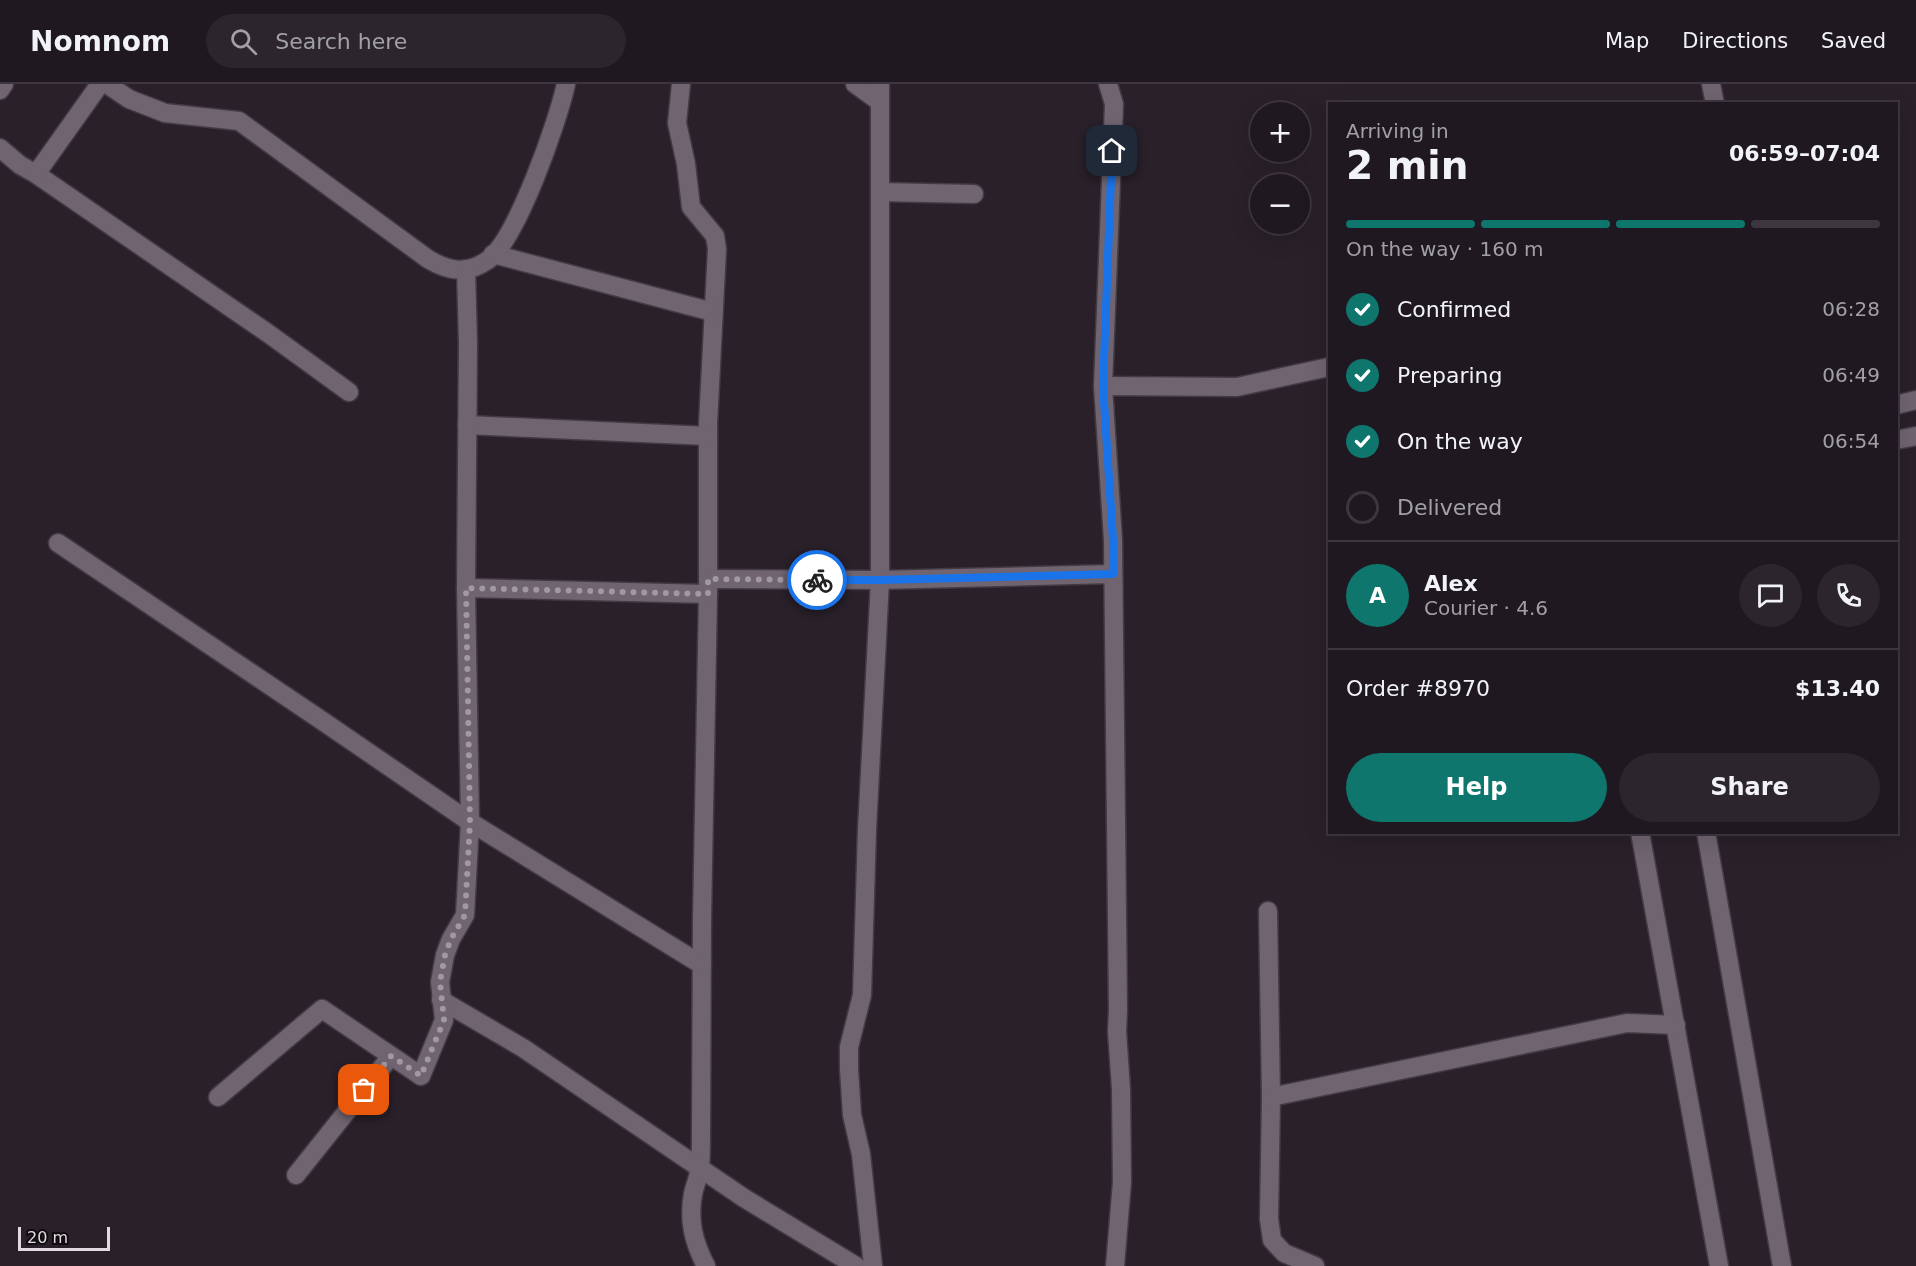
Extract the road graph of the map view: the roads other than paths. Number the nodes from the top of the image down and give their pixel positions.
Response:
1 (4, 84) edge
2 (100, 84) edge
3 (107, 84) edge
4 (566, 84) edge
5 (681, 84) edge
6 (855, 84) edge
7 (1108, 84) edge
8 (1711, 84) edge
9 (0, 90) edge
10 (880, 93) edge
11 (1715, 102) edge
12 (0, 148) edge
13 (36, 174) junction
14 (880, 192) junction
15 (974, 194) dead end
16 (493, 254) junction
17 (466, 269) junction
18 (714, 312) junction
19 (1328, 367) edge
20 (1103, 386) junction
21 (349, 392) dead end
22 (1916, 400) edge
23 (1898, 404) edge
24 (467, 425) junction
25 (708, 436) junction
26 (1916, 436) edge
27 (1898, 440) edge
28 (58, 543) dead end
29 (1113, 574) junction
30 (880, 580) junction
31 (708, 587) junction
32 (466, 588) junction
33 (470, 822) junction
34 (1640, 834) edge
35 (1706, 834) edge
36 (1268, 911) dead end
37 (702, 965) junction
38 (441, 1000) junction
39 (1676, 1025) junction
40 (391, 1056) junction
41 (218, 1097) dead end
42 (1271, 1097) junction
43 (700, 1168) junction
44 (296, 1175) dead end
45 (706, 1266) edge
46 (856, 1266) edge
47 (873, 1266) edge
48 (1115, 1266) edge
49 (1315, 1266) edge
50 (1719, 1266) edge
51 (1782, 1266) edge

1 - 9 street
2 - 13 street
3 - 17 street
4 - 16 street
5 - 18 street
6 - 10 street
7 - 20 street
8 - 11 street
10 - 14 street
12 - 13 street
13 - 21 street
14 - 15 street
14 - 30 street
16 - 17 street
16 - 18 street
17 - 24 street
18 - 25 street
19 - 20 street
20 - 29 street
22 - 23 street
24 - 25 street
24 - 32 street
25 - 31 street
26 - 27 street
28 - 33 street
29 - 30 street
29 - 48 street
30 - 31 street
30 - 47 street
31 - 32 street
31 - 37 street
32 - 33 street
33 - 37 street
33 - 38 street
34 - 39 street
35 - 51 street
36 - 42 street
37 - 43 street
38 - 40 street
38 - 43 street
39 - 42 street
39 - 50 street
40 - 41 street
40 - 44 street
42 - 49 street
43 - 45 street
43 - 46 street

